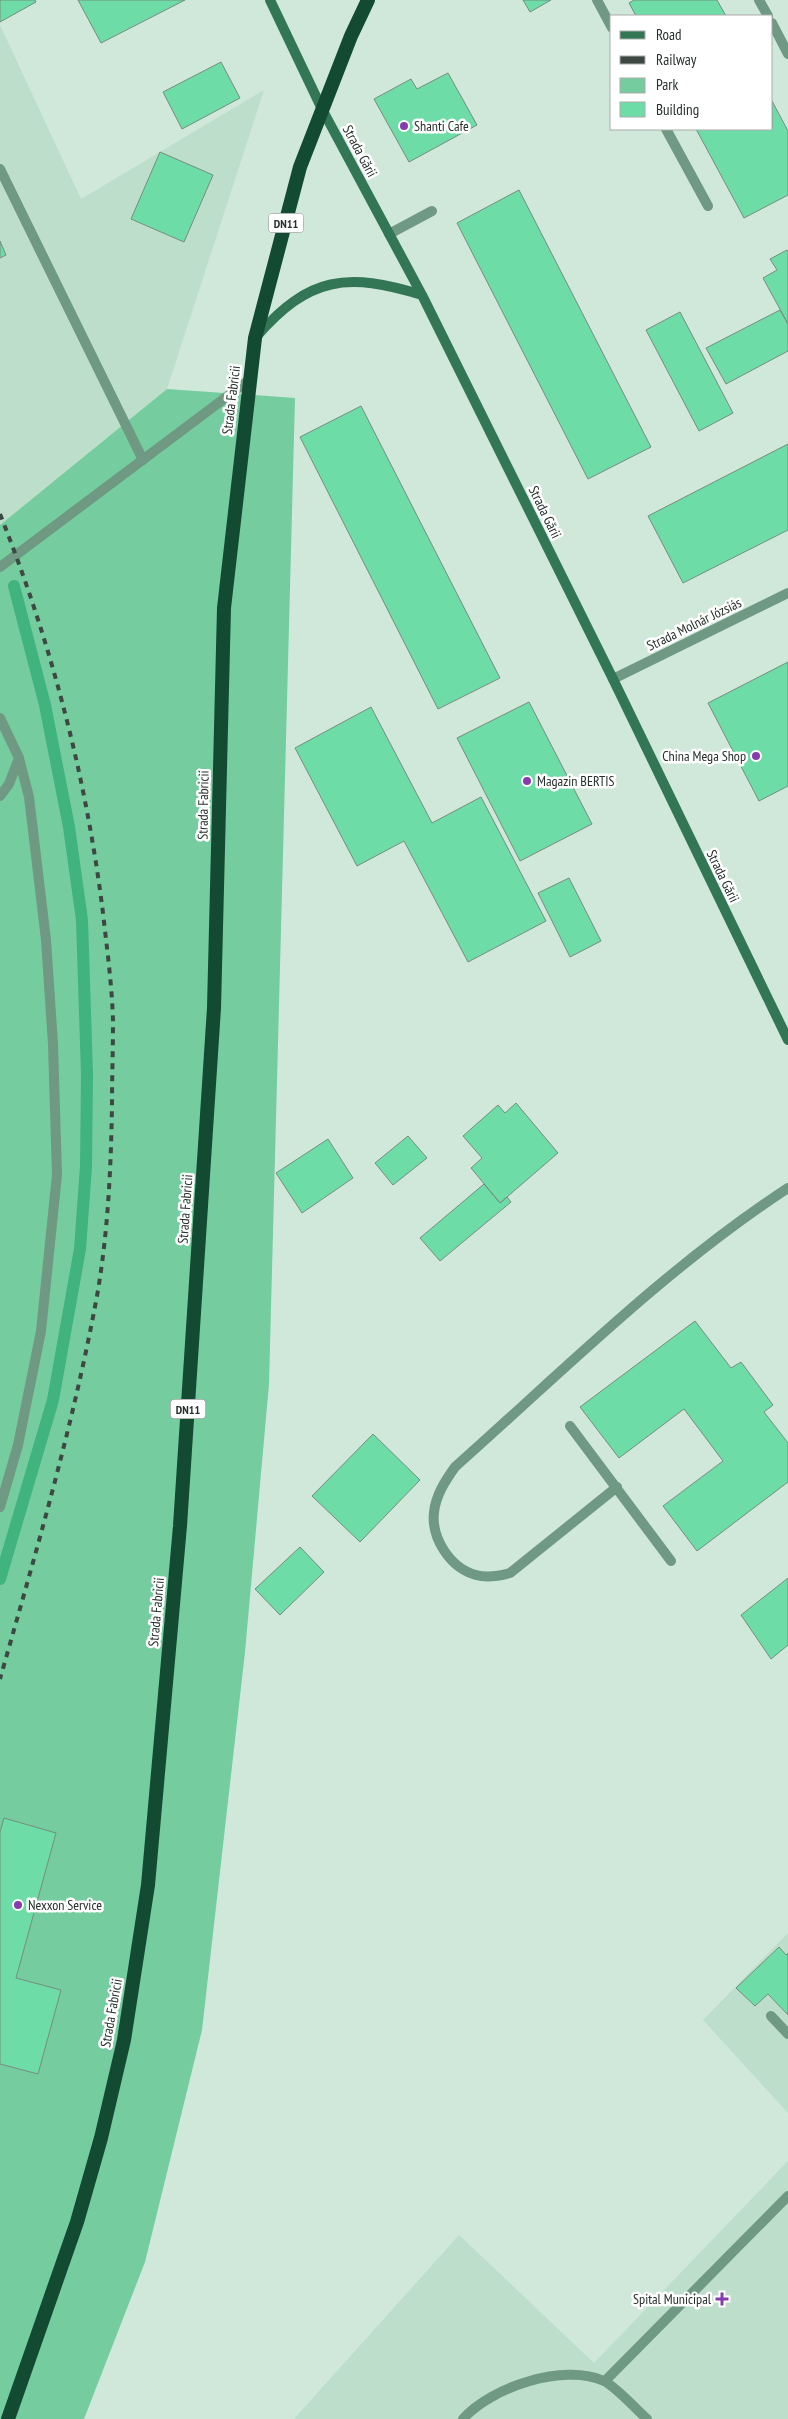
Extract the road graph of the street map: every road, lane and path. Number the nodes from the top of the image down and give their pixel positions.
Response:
1 (270, 0) edge
2 (368, 0) edge
3 (597, 0) edge
4 (759, 0) edge
5 (767, 15) edge
6 (610, 24) edge
7 (773, 26) edge
8 (788, 54) edge
9 (322, 109) junction
10 (667, 130) edge
11 (0, 170) edge
12 (708, 206) dead end
13 (432, 211) dead end
14 (389, 234) junction
15 (422, 295) junction
16 (255, 338) junction
17 (249, 380) junction
18 (143, 460) junction
19 (0, 567) edge
20 (788, 592) edge
21 (613, 679) junction
22 (0, 718) edge
23 (19, 758) junction
24 (0, 796) edge
25 (788, 1040) edge
26 (788, 1188) edge
27 (570, 1426) dead end
28 (617, 1488) junction
29 (0, 1508) edge
30 (671, 1561) dead end
31 (771, 2016) dead end
32 (788, 2034) edge
33 (788, 2196) edge
34 (605, 2381) junction
35 (8, 2419) edge
36 (463, 2419) edge
37 (648, 2419) edge

1 - 9 main road, Strada Gării
2 - 9 highway, Strada Fabricii / DN11
3 - 6 street
4 - 5 street
7 - 8 street
9 - 14 main road, Strada Gării
9 - 16 highway, Strada Fabricii / DN11
10 - 12 street
11 - 18 street
13 - 14 street
14 - 15 main road, Strada Gării
15 - 16 main road
15 - 21 main road, Strada Gării
16 - 17 highway, Strada Fabricii / DN11
17 - 18 street
17 - 35 highway, Strada Fabricii / DN11
18 - 19 street
20 - 21 street, Strada Molnár Józsiás
21 - 25 main road, Strada Gării
22 - 23 street
23 - 24 street
23 - 29 street
26 - 28 street
27 - 28 street
28 - 30 street
31 - 32 street
33 - 34 street
34 - 36 street
34 - 37 street

